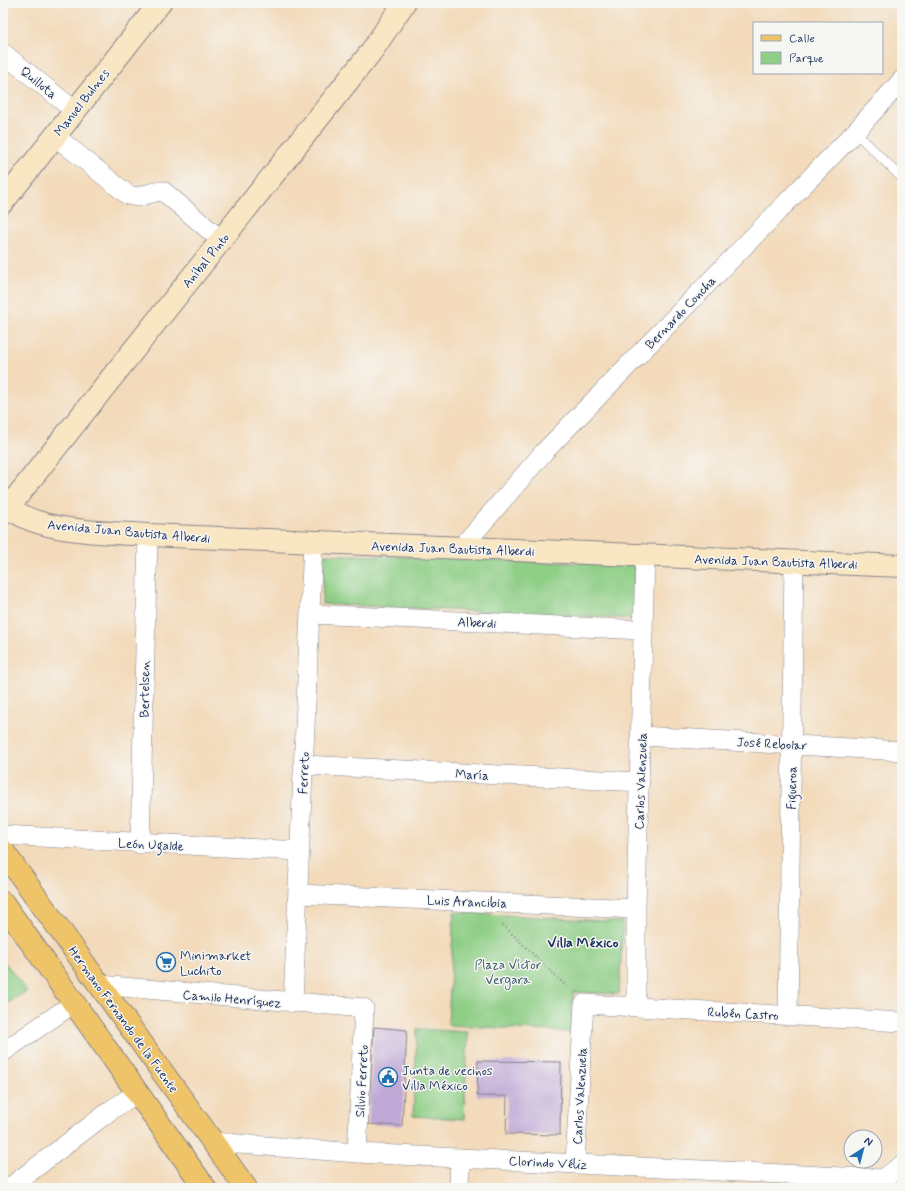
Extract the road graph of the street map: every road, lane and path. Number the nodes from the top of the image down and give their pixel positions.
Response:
1 (160, 3) edge
2 (404, 3) edge
3 (3, 53) edge
4 (902, 80) edge
5 (75, 111) junction
6 (855, 132) junction
7 (55, 136) junction
8 (902, 178) edge
9 (3, 202) edge
10 (221, 240) junction
11 (5, 508) edge
12 (148, 535) junction
13 (313, 542) junction
14 (461, 548) junction
15 (645, 555) junction
16 (794, 561) junction
17 (902, 566) edge
18 (310, 614) junction
19 (643, 630) junction
20 (641, 736) junction
21 (792, 745) junction
22 (902, 751) edge
23 (304, 765) junction
24 (640, 782) junction
25 (3, 835) edge
26 (140, 844) junction
27 (3, 851) edge
28 (300, 851) junction
29 (298, 894) junction
30 (479, 902) junction
31 (3, 903) edge
32 (636, 909) junction
33 (100, 985) junction
34 (74, 1003) junction
35 (293, 1003) junction
36 (584, 1004) junction
37 (636, 1007) junction
38 (364, 1008) joint
39 (788, 1016) junction
40 (902, 1022) edge
41 (3, 1052) edge
42 (137, 1093) junction
43 (212, 1142) junction
44 (357, 1153) junction
45 (460, 1158) junction
46 (575, 1164) junction
47 (902, 1165) edge
48 (877, 1183) edge
49 (203, 1187) edge
50 (8, 1188) edge
51 (246, 1188) edge
52 (459, 1188) edge

1 - 5 main road, Manuel Bulnes
2 - 10 main road, Aníbal Pinto
3 - 5 street, Quillota
4 - 6 street, Bernardo Concha
5 - 7 main road, Manuel Bulnes
6 - 8 lane
6 - 14 street, Bernardo Concha
7 - 9 main road, Manuel Bulnes
7 - 10 street
10 - 11 main road, Aníbal Pinto
11 - 12 main road, Avenida Juan Bautista Alberdi
12 - 13 main road, Avenida Juan Bautista Alberdi
12 - 26 street, Bertelsen
13 - 14 main road, Avenida Juan Bautista Alberdi
13 - 18 street, Ferreto
14 - 15 main road, Avenida Juan Bautista Alberdi
15 - 16 main road, Avenida Juan Bautista Alberdi
15 - 19 street, Carlos Valenzuela
16 - 17 main road, Avenida Juan Bautista Alberdi
16 - 21 street, Figueroa
18 - 19 street, Alberdi
18 - 23 street, Ferreto
19 - 20 street, Carlos Valenzuela
20 - 21 street, José Rebolar
20 - 24 street, Carlos Valenzuela
21 - 22 street, José Rebolar
21 - 39 street, Figueroa
23 - 24 street, María
23 - 28 street, Ferreto
24 - 32 street, Carlos Valenzuela
25 - 26 street, León Ugalde
26 - 28 street, León Ugalde
27 - 33 main road, Hermano Fernando de la Fuente
28 - 29 street, Ferreto
29 - 30 street, Luis Arancibia
29 - 35 street, Ferreto
30 - 32 street, Luis Arancibia
30 - 36 path
31 - 34 main road
32 - 37 street, Carlos Valenzuela
33 - 35 street, Camilo Henríquez
33 - 43 main road, Hermano Fernando de la Fuente
34 - 41 street
34 - 42 main road
35 - 38 street, Camilo Henríquez
36 - 37 street, Rubén Castro
36 - 46 street, Carlos Valenzuela
37 - 39 street, Rubén Castro
38 - 44 street, Silvio Ferreto
39 - 40 street, Rubén Castro
42 - 49 main road
42 - 50 street
43 - 44 street, Clorindo Véliz
43 - 51 main road, Hermano Fernando de la Fuente
44 - 45 street, Clorindo Véliz
45 - 46 street, Clorindo Véliz
45 - 52 street
46 - 48 street, Clorindo Véliz
47 - 48 street

